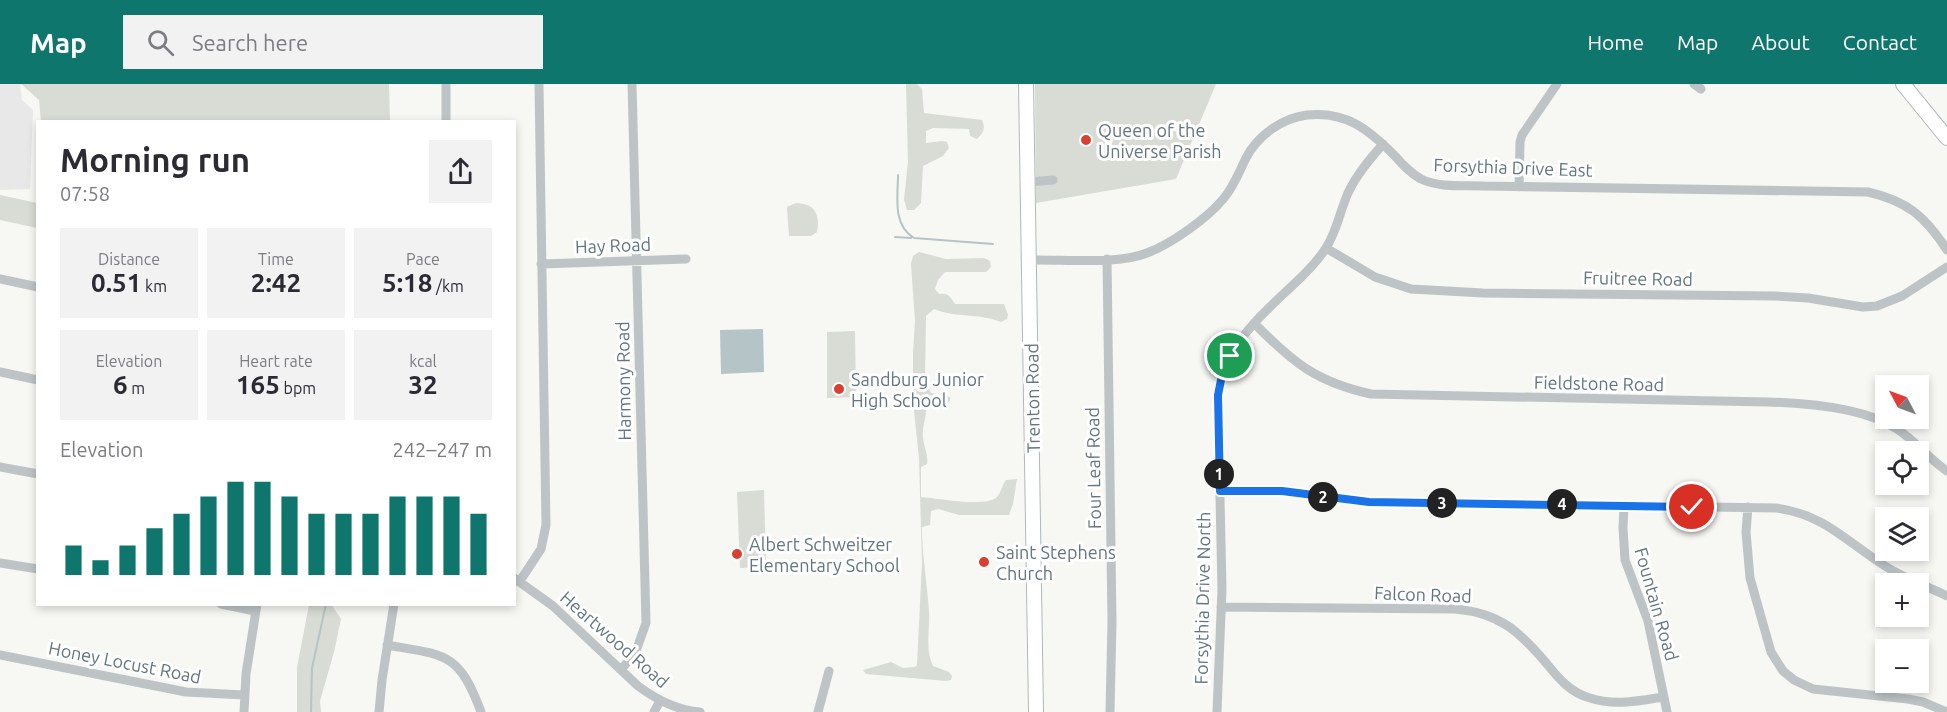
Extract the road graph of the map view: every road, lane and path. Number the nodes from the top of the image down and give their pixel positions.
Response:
1 (446, 84) edge
2 (539, 84) edge
3 (632, 84) edge
4 (1026, 84) edge
5 (1557, 84) edge
6 (1903, 84) edge
7 (446, 120) edge
8 (1947, 138) edge
9 (1383, 144) junction
10 (1053, 180) dead end
11 (1028, 182) junction
12 (1519, 187) junction
13 (1326, 248) junction
14 (1947, 250) edge
15 (686, 259) dead end
16 (1107, 259) junction
17 (1029, 260) junction
18 (637, 261) junction
19 (542, 264) junction
20 (1947, 267) edge
21 (0, 279) edge
22 (36, 287) edge
23 (1254, 323) junction
24 (0, 372) edge
25 (36, 380) edge
26 (0, 467) edge
27 (1947, 471) edge
28 (36, 474) edge
29 (1220, 491) junction
30 (1624, 505) junction
31 (1748, 507) junction
32 (0, 563) edge
33 (36, 569) edge
34 (517, 580) edge
35 (1947, 596) edge
36 (238, 606) edge
37 (394, 606) edge
38 (1221, 607) junction
39 (256, 608) edge
40 (387, 645) junction
41 (0, 655) edge
42 (621, 670) junction
43 (829, 670) dead end
44 (244, 695) junction
45 (1663, 697) junction
46 (660, 701) junction
47 (244, 712) edge
48 (379, 712) edge
49 (481, 712) edge
50 (654, 712) edge
51 (700, 712) edge
52 (818, 712) edge
53 (1036, 712) edge
54 (1110, 712) edge
55 (1217, 712) edge
56 (1667, 712) edge
57 (1947, 712) edge

1 - 7 street
2 - 19 street
3 - 18 street, Harmony Road
4 - 11 main road, Trenton Road
5 - 12 street
6 - 8 main road
9 - 12 street, Forsythia Drive East
9 - 13 street, Forsythia Drive North
9 - 16 street, Forsythia Drive East
10 - 11 street
11 - 17 main road, Trenton Road
12 - 14 street, Forsythia Drive East
13 - 20 street, Fruitree Road
13 - 23 street, Forsythia Drive North
15 - 18 street, Hay Road
16 - 17 street, Forsythia Drive East
16 - 54 street, Four Leaf Road
17 - 53 main road, Trenton Road
18 - 19 street, Hay Road
18 - 42 street, Harmony Road
19 - 34 street
21 - 22 street
23 - 27 street, Fieldstone Road
23 - 29 street, Forsythia Drive North
24 - 25 street
26 - 28 street
29 - 30 street
29 - 38 street, Forsythia Drive North
30 - 31 street
30 - 45 street, Fountain Road
31 - 35 street
31 - 57 street
32 - 33 street
34 - 42 street, Heartwood Road
36 - 39 street
37 - 40 street
38 - 45 street, Falcon Road
38 - 55 street, Forsythia Drive North
39 - 44 street
40 - 48 street
40 - 49 street
41 - 44 street, Honey Locust Road
42 - 46 street, Heartwood Road
43 - 52 street
44 - 47 street
45 - 56 street, Fountain Road
46 - 50 street
46 - 51 street, Heartwood Road

